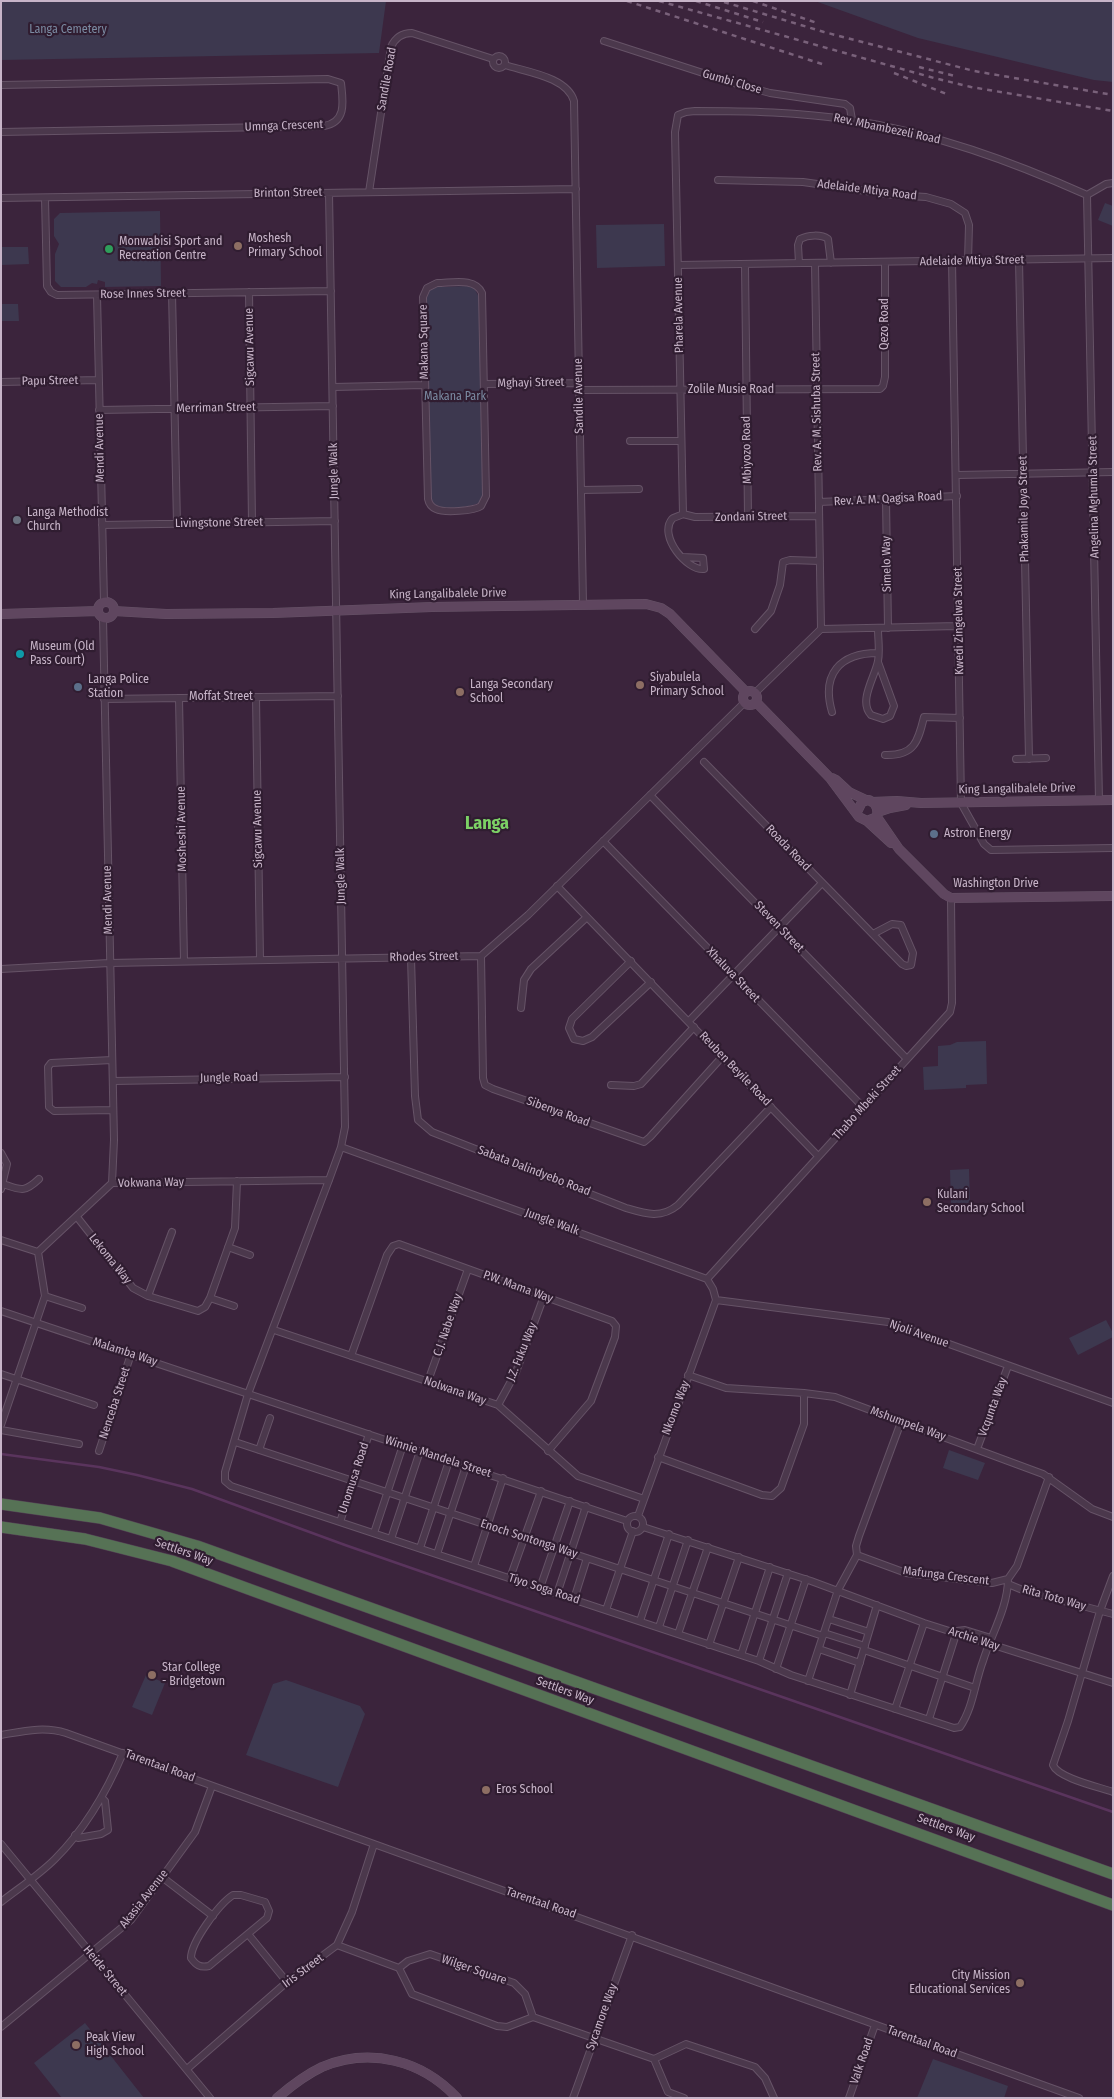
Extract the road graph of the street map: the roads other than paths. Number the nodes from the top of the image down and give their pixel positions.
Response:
1 (604, 41) dead end
2 (1, 85) edge
3 (678, 115) joint
4 (852, 120) junction
5 (1, 132) edge
6 (718, 180) dead end
7 (1113, 183) edge
8 (576, 188) junction
9 (368, 192) junction
10 (329, 193) junction
11 (1087, 195) junction
12 (1, 198) edge
13 (46, 198) junction
14 (1089, 258) junction
15 (1113, 258) edge
16 (1019, 260) junction
17 (952, 261) junction
18 (968, 261) junction
19 (885, 262) junction
20 (815, 263) junction
21 (831, 263) junction
22 (745, 264) junction
23 (799, 264) junction
24 (678, 266) junction
25 (331, 291) junction
26 (249, 292) junction
27 (172, 294) junction
28 (97, 295) junction
29 (99, 380) junction
30 (1, 382) edge
31 (484, 384) junction
32 (425, 385) junction
33 (578, 386) junction
34 (883, 386) joint
35 (333, 387) junction
36 (680, 390) junction
37 (746, 390) junction
38 (817, 390) junction
39 (333, 406) junction
40 (250, 407) junction
41 (175, 408) junction
42 (99, 410) junction
43 (630, 441) dead end
44 (681, 441) junction
45 (1093, 472) junction
46 (1113, 472) edge
47 (1024, 474) junction
48 (956, 475) junction
49 (639, 489) dead end
50 (581, 490) junction
51 (957, 496) junction
52 (886, 500) junction
53 (819, 502) junction
54 (683, 514) junction
55 (748, 516) junction
56 (819, 516) junction
57 (335, 521) junction
58 (252, 523) junction
59 (177, 524) junction
60 (102, 525) junction
61 (683, 557) dead end
62 (820, 561) junction
63 (104, 602) junction
64 (583, 604) junction
65 (337, 610) junction
66 (114, 611) junction
67 (1, 614) edge
68 (101, 615) junction
69 (958, 626) junction
70 (888, 628) junction
71 (755, 629) dead end
72 (878, 629) junction
73 (821, 630) junction
74 (878, 653) junction
75 (878, 662) junction
76 (338, 696) junction
77 (752, 696) junction
78 (256, 697) junction
79 (179, 698) junction
80 (104, 699) junction
81 (744, 703) joint
82 (832, 712) dead end
83 (960, 718) junction
84 (885, 755) dead end
85 (1029, 758) junction
86 (1046, 758) dead end
87 (1016, 759) dead end
88 (704, 762) dead end
89 (830, 778) junction
90 (650, 795) junction
91 (1099, 800) junction
92 (1113, 800) edge
93 (869, 801) junction
94 (921, 803) junction
95 (961, 803) junction
96 (857, 812) junction
97 (877, 815) junction
98 (866, 821) junction
99 (603, 842) junction
100 (1113, 848) edge
101 (899, 849) junction
102 (822, 883) junction
103 (557, 886) junction
104 (1113, 896) edge
105 (951, 898) junction
106 (587, 917) junction
107 (780, 927) junction
108 (873, 934) junction
109 (481, 956) junction
110 (411, 958) junction
111 (343, 959) junction
112 (260, 960) junction
113 (184, 961) junction
114 (631, 961) junction
115 (109, 963) junction
116 (1, 969) edge
117 (733, 975) junction
118 (651, 982) junction
119 (521, 1008) dead end
120 (689, 1021) junction
121 (694, 1026) junction
122 (722, 1057) junction
123 (907, 1058) junction
124 (112, 1060) junction
125 (345, 1077) junction
126 (113, 1081) junction
127 (611, 1085) dead end
128 (771, 1107) junction
129 (863, 1107) junction
130 (113, 1110) junction
131 (341, 1146) junction
132 (1, 1154) edge
133 (818, 1156) junction
134 (40, 1179) dead end
135 (329, 1180) junction
136 (237, 1181) junction
137 (112, 1183) junction
138 (2, 1186) edge
139 (77, 1217) junction
140 (172, 1232) dead end
141 (1, 1240) edge
142 (228, 1247) junction
143 (38, 1252) junction
144 (250, 1255) dead end
145 (468, 1269) junction
146 (707, 1279) junction
147 (45, 1296) junction
148 (148, 1296) junction
149 (544, 1296) junction
150 (210, 1298) junction
151 (716, 1300) junction
152 (234, 1306) dead end
153 (82, 1308) dead end
154 (1, 1311) edge
155 (36, 1323) junction
156 (274, 1330) junction
157 (131, 1354) junction
158 (351, 1356) junction
159 (1008, 1366) junction
160 (1, 1374) edge
161 (688, 1375) junction
162 (17, 1379) junction
163 (428, 1381) junction
164 (804, 1393) junction
165 (248, 1394) junction
166 (1113, 1403) edge
167 (94, 1405) dead end
168 (498, 1406) junction
169 (270, 1418) dead end
170 (901, 1422) junction
171 (1, 1425) edge
172 (1, 1430) edge
173 (369, 1434) junction
174 (235, 1442) junction
175 (79, 1444) dead end
176 (403, 1445) junction
177 (977, 1449) junction
178 (259, 1450) junction
179 (99, 1451) dead end
180 (420, 1451) junction
181 (548, 1451) junction
182 (658, 1457) junction
183 (449, 1461) junction
184 (466, 1466) junction
185 (1049, 1476) junction
186 (502, 1478) junction
187 (354, 1481) junction
188 (541, 1491) junction
189 (388, 1492) junction
190 (404, 1498) junction
191 (644, 1499) junction
192 (570, 1501) junction
193 (1, 1504) edge
194 (586, 1506) junction
195 (434, 1508) junction
196 (451, 1513) junction
197 (638, 1516) junction
198 (1113, 1518) edge
199 (340, 1522) junction
200 (627, 1522) junction
201 (487, 1525) junction
202 (1, 1527) edge
203 (643, 1527) junction
204 (632, 1531) junction
205 (374, 1533) junction
206 (669, 1534) junction
207 (391, 1538) junction
208 (524, 1538) junction
209 (688, 1540) junction
210 (554, 1547) junction
211 (708, 1547) junction
212 (420, 1548) junction
213 (571, 1553) junction
214 (437, 1554) junction
215 (857, 1555) junction
216 (738, 1557) junction
217 (587, 1558) junction
218 (474, 1566) junction
219 (770, 1567) junction
220 (620, 1569) junction
221 (788, 1573) junction
222 (1113, 1576) edge
223 (510, 1578) junction
224 (806, 1579) junction
225 (654, 1580) junction
226 (1008, 1582) junction
227 (672, 1586) junction
228 (540, 1588) junction
229 (838, 1590) junction
230 (692, 1593) junction
231 (557, 1594) junction
232 (574, 1599) junction
233 (723, 1603) junction
234 (878, 1605) junction
235 (606, 1610) junction
236 (1100, 1611) junction
237 (754, 1614) junction
238 (1113, 1614) edge
239 (829, 1619) junction
240 (772, 1620) junction
241 (640, 1621) junction
242 (924, 1623) junction
243 (790, 1626) junction
244 (659, 1627) junction
245 (870, 1632) junction
246 (956, 1633) junction
247 (678, 1634) junction
248 (823, 1635) junction
249 (990, 1641) junction
250 (709, 1645) junction
251 (864, 1648) junction
252 (818, 1649) junction
253 (740, 1655) junction
254 (759, 1661) junction
255 (860, 1663) junction
256 (910, 1666) junction
257 (776, 1669) junction
258 (1080, 1673) junction
259 (943, 1677) junction
260 (808, 1681) junction
261 (1113, 1683) edge
262 (975, 1688) junction
263 (850, 1695) junction
264 (896, 1709) junction
265 (929, 1719) junction
266 (1, 1735) edge
267 (123, 1753) junction
268 (212, 1786) junction
269 (1113, 1792) edge
270 (102, 1798) junction
271 (75, 1836) junction
272 (1, 1844) edge
273 (374, 1844) junction
274 (1110, 1873) edge
275 (162, 1878) junction
276 (31, 1880) junction
277 (1, 1902) edge
278 (1113, 1904) edge
279 (213, 1916) junction
280 (248, 1934) junction
281 (632, 1936) junction
282 (338, 1945) junction
283 (91, 1954) junction
284 (398, 1968) junction
285 (287, 1982) junction
286 (533, 2017) junction
287 (874, 2025) junction
288 (1, 2027) edge
289 (594, 2038) junction
290 (654, 2059) junction
291 (187, 2069) junction
292 (210, 2098) edge
293 (277, 2098) edge
294 (457, 2098) edge
295 (573, 2098) edge
296 (684, 2098) edge
297 (774, 2098) edge
298 (849, 2098) edge
299 (1078, 2098) edge

1 - 4 street, Gumbi Close
2 - 5 street, Umnga Crescent
3 - 4 street, Rev. Mbambezeli Road
3 - 24 street, Pharela Avenue
4 - 11 street, Rev. Mbambezeli Road
6 - 18 street, Adelaide Mtiya Road
7 - 11 street
8 - 9 street, Brinton Street
8 - 9 street, Sandile Road
8 - 33 street, Sandile Avenue
9 - 10 street, Brinton Street
10 - 13 street, Brinton Street
10 - 25 street, Jungle Walk
11 - 14 street, Angelina Mghumla Street
12 - 13 street, Brinton Street
13 - 28 street, Rose Innes Street
14 - 15 street, Adelaide Mtiya Street
14 - 16 street, Adelaide Mtiya Street
14 - 45 street, Angelina Mghumla Street
16 - 18 street, Adelaide Mtiya Street
16 - 47 street, Phakamile Joya Street
17 - 18 street, Adelaide Mtiya Street
17 - 19 street, Adelaide Mtiya Street
17 - 48 street, Kwedi Zingelwa Street
19 - 21 street, Adelaide Mtiya Street
19 - 34 street, Qezo Road
20 - 21 street, Adelaide Mtiya Street
20 - 23 street, Adelaide Mtiya Street
20 - 38 street, Rev. A. M. Sishuba Street
21 - 23 street
22 - 23 street, Adelaide Mtiya Street
22 - 24 street, Adelaide Mtiya Street
22 - 37 street, Mbiyozo Road
24 - 36 street, Pharela Avenue
25 - 26 street, Rose Innes Street
25 - 35 street, Jungle Walk
26 - 27 street, Rose Innes Street
26 - 40 street, Sigcawu Avenue
27 - 28 street, Rose Innes Street
27 - 41 street
28 - 29 street, Mendi Avenue
29 - 30 street, Papu Street
29 - 42 street, Mendi Avenue
31 - 32 street, Makana Square
31 - 32 street, Makana Square
31 - 33 street, Mghayi Street
32 - 35 street
33 - 36 street, Zolile Musie Road
33 - 50 street, Sandile Avenue
34 - 38 street, Zolile Musie Road
35 - 39 street, Jungle Walk
36 - 37 street, Zolile Musie Road
36 - 44 street, Pharela Avenue
37 - 38 street, Zolile Musie Road
37 - 55 street, Mbiyozo Road
38 - 53 street, Rev. A. M. Sishuba Street
39 - 40 street, Merriman Street
39 - 57 street, Jungle Walk
40 - 41 street, Merriman Street
40 - 58 street, Sigcawu Avenue
41 - 42 street, Merriman Street
41 - 59 street
42 - 60 street, Mendi Avenue
43 - 44 street
44 - 54 street, Pharela Avenue
45 - 46 street
45 - 47 street
45 - 91 street, Angelina Mghumla Street
47 - 48 street
47 - 85 street, Phakamile Joya Street
48 - 51 street, Kwedi Zingelwa Street
49 - 50 street
50 - 64 street, Sandile Avenue
51 - 52 street, Rev. A. M. Qagisa Road
51 - 69 street, Kwedi Zingelwa Street
52 - 53 street, Rev. A. M. Qagisa Road
52 - 70 street, Simelo Way
53 - 56 street, Rev. A. M. Sishuba Street
54 - 55 street, Zondani Street
54 - 61 street
55 - 56 street, Zondani Street
56 - 62 street, Rev. A. M. Sishuba Street
57 - 58 street, Livingstone Street
57 - 65 street, Jungle Walk
58 - 59 street, Livingstone Street
59 - 60 street, Livingstone Street
60 - 63 street, Mendi Avenue
62 - 71 street
62 - 73 street, Rev. A. M. Sishuba Street
63 - 66 street
63 - 68 street
64 - 65 street, King Langalibalele Drive
64 - 77 street, King Langalibalele Drive
65 - 66 street, King Langalibalele Drive
65 - 76 street, Jungle Walk
66 - 68 street
67 - 68 street
68 - 80 street, Mendi Avenue
69 - 70 street
69 - 83 street, Kwedi Zingelwa Street
70 - 72 street
72 - 73 street
72 - 74 street
73 - 77 street
74 - 75 street
74 - 82 street
75 - 75 street
76 - 78 street, Moffat Street
76 - 111 street, Jungle Walk
77 - 81 street
77 - 89 street, King Langalibalele Drive
78 - 79 street, Moffat Street
78 - 112 street, Sigcawu Avenue
79 - 80 street, Moffat Street
79 - 113 street, Mosheshi Avenue
80 - 115 street, Mendi Avenue
81 - 90 street
83 - 84 street
83 - 95 street, Kwedi Zingelwa Street
85 - 86 street
85 - 87 street
88 - 102 street, Roada Road
89 - 93 street, King Langalibalele Drive
89 - 96 street, King Langalibalele Drive
90 - 99 street
90 - 107 street, Steven Street
91 - 92 street, King Langalibalele Drive
91 - 95 street, King Langalibalele Drive
93 - 94 street, King Langalibalele Drive
93 - 96 street
93 - 97 street
94 - 95 street, King Langalibalele Drive
94 - 97 street, King Langalibalele Drive
95 - 100 street, Kwedi Zingelwa Street
96 - 98 street
97 - 98 street
97 - 101 street, Washington Drive
98 - 101 street, Washington Drive
99 - 103 street
99 - 117 street, Xhaluva Street
101 - 105 street, Washington Drive
102 - 107 street
102 - 108 street, Roada Road
103 - 106 street, Reuben Beyile Road
103 - 109 street
104 - 105 street, Washington Drive
105 - 123 street, Thabo Mbeki Street
106 - 114 street, Reuben Beyile Road
106 - 119 street
107 - 117 street
107 - 123 street, Steven Street
108 - 108 street, Roada Road
109 - 110 street, Rhodes Street
109 - 122 street, Sibenya Road
110 - 111 street, Rhodes Street
110 - 128 street, Sabata Dalindyebo Road
111 - 112 street, Rhodes Street
111 - 125 street, Jungle Walk
112 - 113 street, Rhodes Street
113 - 115 street, Rhodes Street
114 - 118 street, Reuben Beyile Road
114 - 118 street
115 - 116 street, Rhodes Street
115 - 124 street, Mendi Avenue
117 - 120 street
117 - 129 street, Xhaluva Street
118 - 120 street, Reuben Beyile Road
120 - 121 street, Reuben Beyile Road
121 - 122 street, Reuben Beyile Road
121 - 127 street
122 - 128 street, Reuben Beyile Road
123 - 129 street, Thabo Mbeki Street
124 - 126 street, Mendi Avenue
124 - 130 street
125 - 126 street, Jungle Road
125 - 131 street, Jungle Walk
126 - 130 street, Mendi Avenue
128 - 133 street, Reuben Beyile Road
129 - 133 street, Thabo Mbeki Street
130 - 137 street, Mendi Avenue
131 - 135 street
131 - 146 street, Jungle Walk
132 - 138 street
133 - 146 street, Thabo Mbeki Street
134 - 138 street
135 - 136 street, Vokwana Way
135 - 156 street
136 - 137 street, Vokwana Way
136 - 142 street
137 - 139 street, Vokwana Way
139 - 143 street, Vokwana Way
139 - 148 street, Lekoma Way
140 - 148 street
141 - 143 street
142 - 144 street
142 - 150 street
143 - 147 street
145 - 149 street, P.W. Mama Way
145 - 158 street, P.W. Mama Way
145 - 163 street, C.J. Nabe Way
146 - 151 street
147 - 153 street
147 - 155 street
148 - 150 street, Lekoma Way
149 - 168 street, J.Z. Fuku Way
149 - 181 street, P.W. Mama Way
150 - 152 street
151 - 159 street, Njoli Avenue
151 - 161 street, Nkomo Way
154 - 155 street, Malamba Way
155 - 157 street, Malamba Way
155 - 162 street
156 - 158 street, Nolwana Way
156 - 165 street
157 - 165 street, Malamba Way
157 - 179 street, Nenceba Street
158 - 163 street, Nolwana Way
159 - 166 street, Njoli Avenue
159 - 177 street, Vcqunta Way
160 - 162 street
161 - 164 street, Mshumpela Way
161 - 182 street, Nkomo Way
162 - 167 street
162 - 171 street
163 - 168 street, Nolwana Way
164 - 170 street, Mshumpela Way
164 - 182 street
165 - 173 street, Winnie Mandela Street
165 - 174 street, Tiyo Soga Road
168 - 181 street, Nolwana Way
169 - 178 street
170 - 177 street, Mshumpela Way
170 - 215 street
172 - 175 street
173 - 176 street, Winnie Mandela Street
173 - 187 street, Unomusa Road
174 - 178 street, Enoch Sontonga Way
174 - 199 street, Tiyo Soga Road
176 - 180 street, Winnie Mandela Street
176 - 189 street
177 - 185 street, Mshumpela Way
178 - 187 street, Enoch Sontonga Way
180 - 183 street, Winnie Mandela Street
180 - 190 street
181 - 191 street, Nolwana Way
182 - 191 street, Nkomo Way
183 - 184 street, Winnie Mandela Street
183 - 195 street
184 - 186 street, Winnie Mandela Street
184 - 196 street
185 - 198 street, Mshumpela Way
185 - 226 street, Mafunga Crescent
186 - 188 street, Winnie Mandela Street
186 - 201 street
187 - 189 street, Enoch Sontonga Way
187 - 199 street, Unomusa Road
188 - 192 street, Winnie Mandela Street
188 - 208 street
189 - 190 street, Enoch Sontonga Way
189 - 205 street
190 - 195 street, Enoch Sontonga Way
190 - 207 street
191 - 197 street, Nkomo Way
192 - 194 street, Winnie Mandela Street
192 - 210 street
193 - 274 highway, Settlers Way
194 - 200 street, Winnie Mandela Street
194 - 213 street
195 - 196 street, Enoch Sontonga Way
195 - 212 street
196 - 201 street, Enoch Sontonga Way
196 - 214 street
197 - 200 street
197 - 203 street
199 - 205 street, Tiyo Soga Road
200 - 204 street
201 - 208 street, Enoch Sontonga Way
201 - 218 street
202 - 278 highway, Settlers Way
203 - 204 street
203 - 206 street
204 - 220 street
205 - 207 street, Tiyo Soga Road
206 - 209 street
206 - 225 street
207 - 212 street, Tiyo Soga Road
208 - 210 street, Enoch Sontonga Way
208 - 223 street
209 - 211 street
209 - 227 street
210 - 213 street, Enoch Sontonga Way
210 - 228 street
211 - 216 street
211 - 230 street
212 - 214 street, Tiyo Soga Road
213 - 217 street, Enoch Sontonga Way
213 - 231 street
214 - 218 street, Tiyo Soga Road
215 - 226 street, Mafunga Crescent
215 - 229 street
216 - 219 street
216 - 233 street
217 - 220 street, Enoch Sontonga Way
217 - 232 street
218 - 223 street, Tiyo Soga Road
219 - 221 street
219 - 237 street
220 - 225 street, Enoch Sontonga Way
220 - 235 street
221 - 224 street
221 - 240 street
222 - 236 street
223 - 228 street, Tiyo Soga Road
224 - 229 street
224 - 243 street
225 - 227 street, Enoch Sontonga Way
225 - 241 street
226 - 236 street, Rita Toto Way
226 - 249 street
227 - 230 street, Enoch Sontonga Way
227 - 244 street
228 - 231 street, Tiyo Soga Road
229 - 234 street, Archie Way
229 - 239 street
230 - 233 street, Enoch Sontonga Way
230 - 247 street
231 - 232 street, Tiyo Soga Road
232 - 235 street, Tiyo Soga Road
233 - 237 street, Enoch Sontonga Way
233 - 250 street
234 - 242 street, Archie Way
234 - 245 street
235 - 241 street, Tiyo Soga Road
236 - 238 street, Rita Toto Way
236 - 258 street
237 - 240 street, Enoch Sontonga Way
237 - 253 street
239 - 245 street
239 - 248 street
240 - 243 street, Enoch Sontonga Way
240 - 254 street
241 - 244 street, Tiyo Soga Road
242 - 246 street, Archie Way
242 - 256 street
243 - 248 street, Enoch Sontonga Way
243 - 257 street
244 - 247 street, Tiyo Soga Road
245 - 251 street
246 - 249 street, Archie Way
246 - 259 street
247 - 250 street, Tiyo Soga Road
248 - 251 street, Enoch Sontonga Way
248 - 252 street
249 - 258 street, Archie Way
249 - 262 street
250 - 253 street, Tiyo Soga Road
251 - 255 street
251 - 256 street, Enoch Sontonga Way
252 - 255 street
252 - 260 street
253 - 254 street, Tiyo Soga Road
254 - 257 street, Tiyo Soga Road
255 - 263 street
256 - 259 street, Enoch Sontonga Way
256 - 264 street
257 - 260 street, Tiyo Soga Road
258 - 261 street, Archie Way
258 - 269 street
259 - 262 street, Enoch Sontonga Way
259 - 265 street
260 - 263 street, Tiyo Soga Road
262 - 265 street, Tiyo Soga Road
263 - 264 street, Tiyo Soga Road
264 - 265 street, Tiyo Soga Road
266 - 267 street, Tarentaal Road
267 - 268 street, Tarentaal Road
267 - 270 street
268 - 273 street, Tarentaal Road
268 - 275 street, Akasia Avenue
270 - 271 street
270 - 271 street
271 - 276 street
272 - 276 street, Heide Street
273 - 281 street, Tarentaal Road
273 - 282 street
275 - 279 street
275 - 283 street, Akasia Avenue
276 - 277 street
276 - 283 street, Heide Street
279 - 280 street
279 - 280 street
280 - 285 street
281 - 287 street, Tarentaal Road
281 - 289 street, Sycamore Way
282 - 284 street
282 - 285 street, Iris Street
283 - 288 street, Akasia Avenue
283 - 291 street, Heide Street
284 - 286 street
284 - 286 street, Wilger Square
285 - 291 street, Iris Street
286 - 289 street
287 - 298 street, Valk Road
287 - 299 street, Tarentaal Road
289 - 290 street
289 - 295 street, Sycamore Way
290 - 296 street
290 - 297 street
291 - 292 street, Heide Street
293 - 294 street

